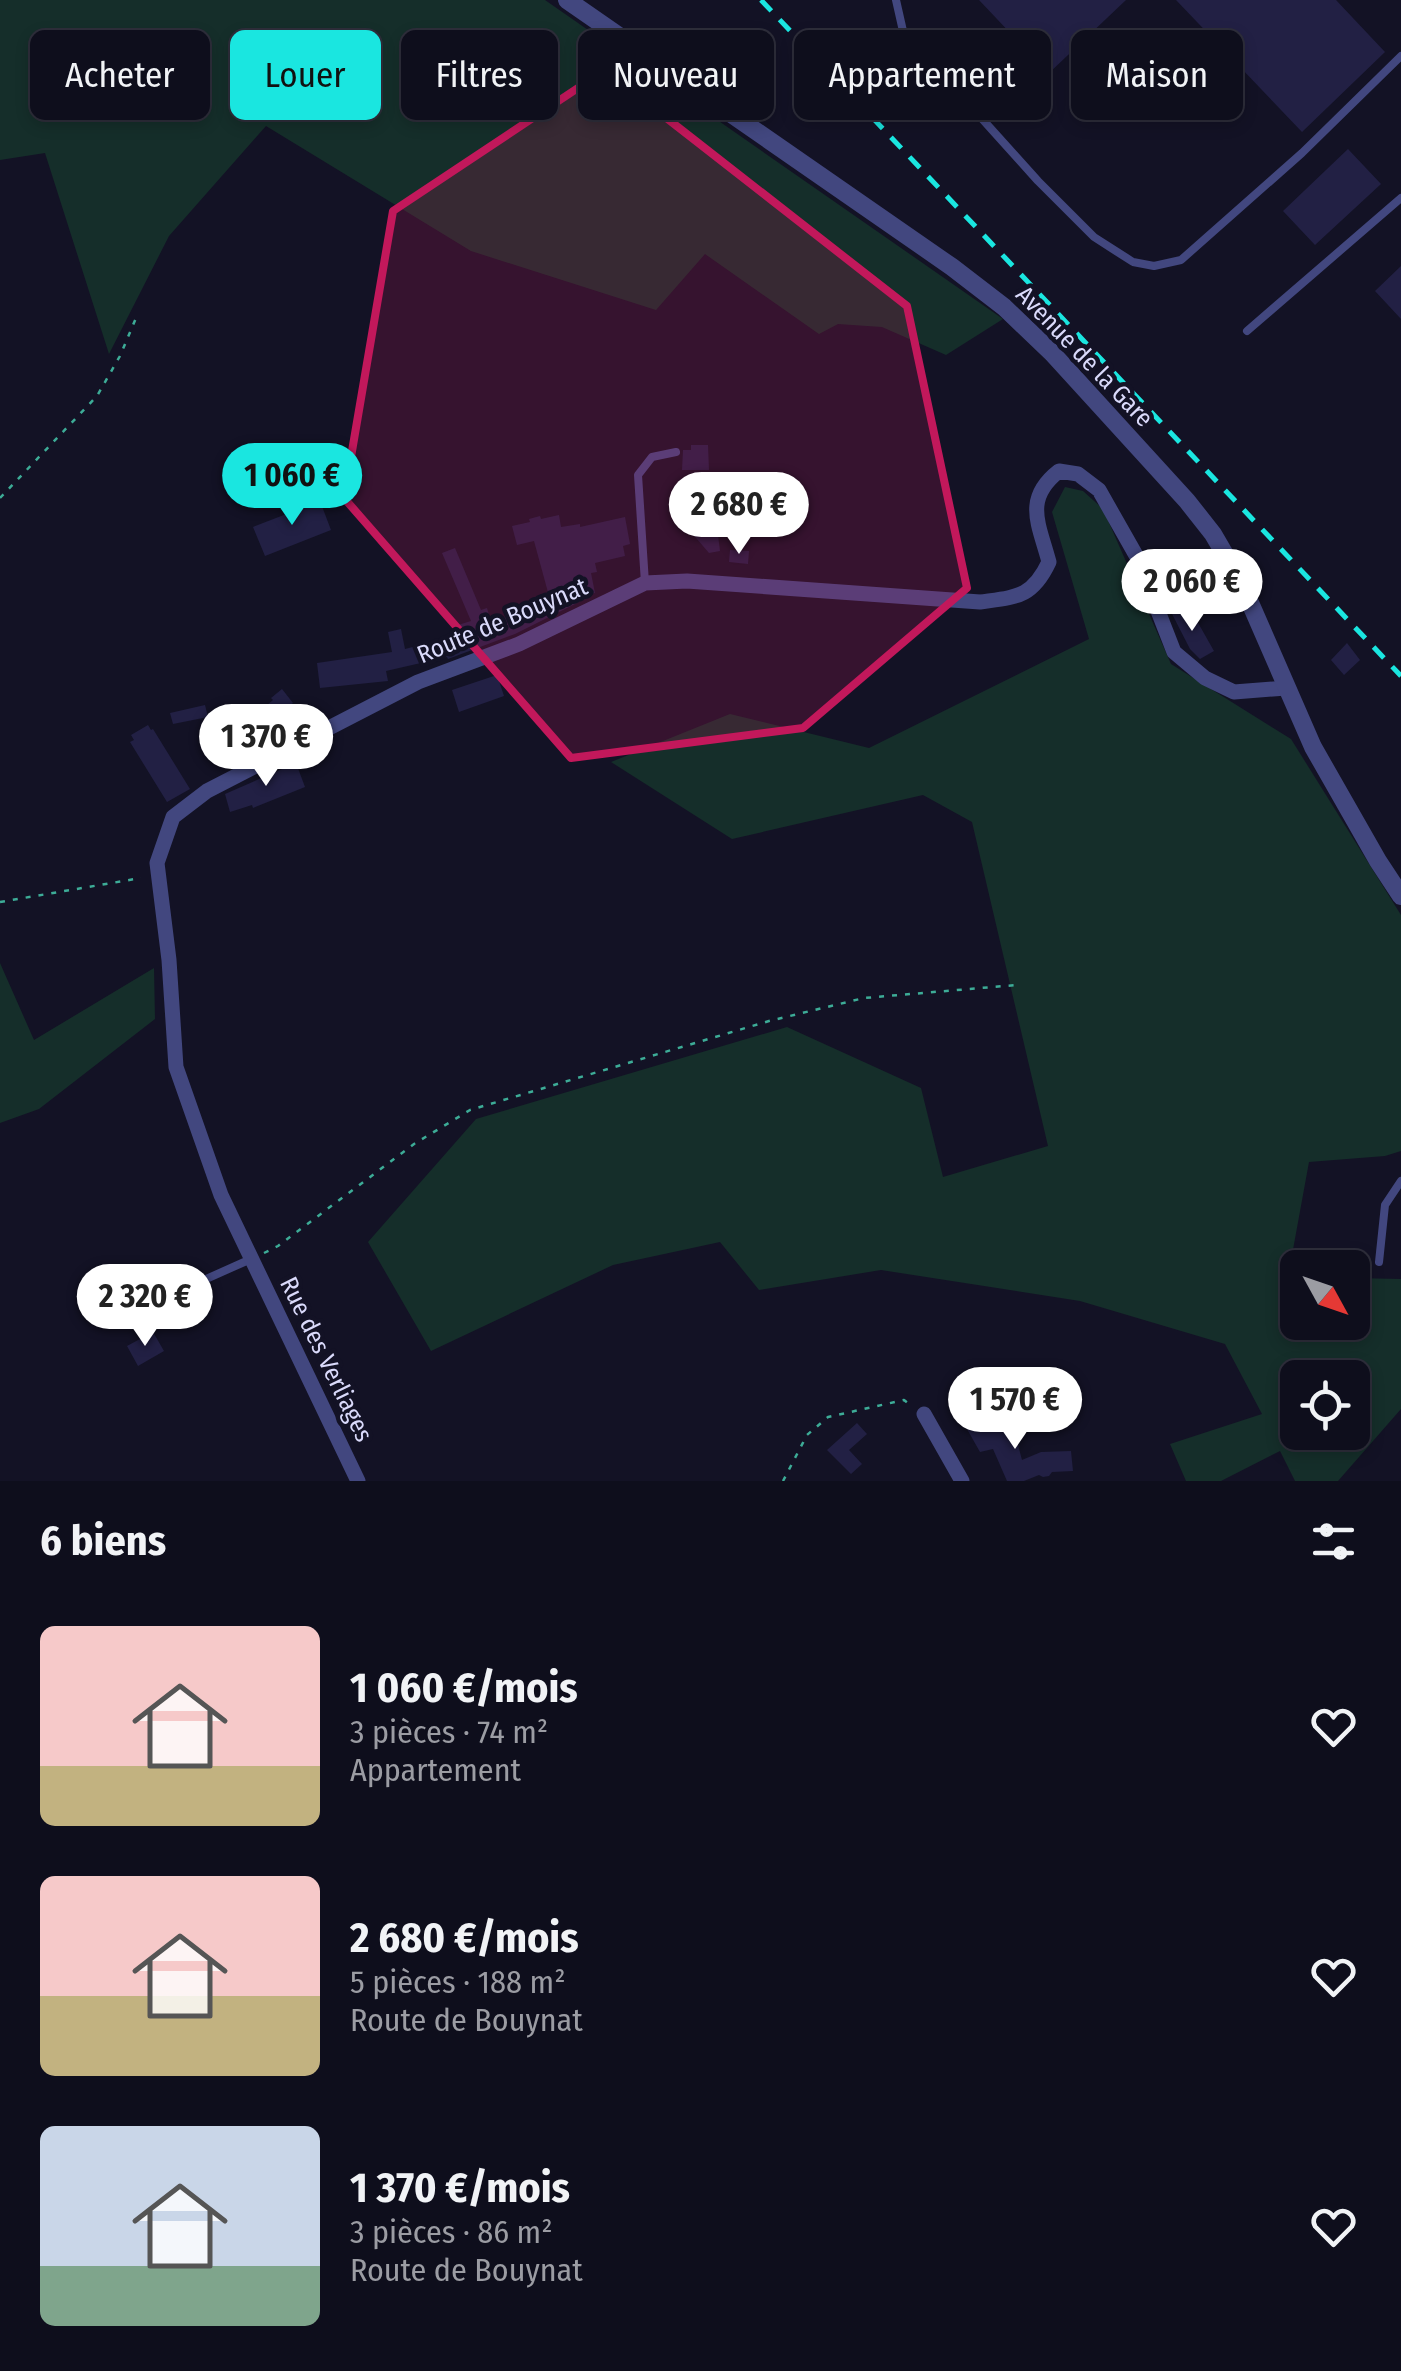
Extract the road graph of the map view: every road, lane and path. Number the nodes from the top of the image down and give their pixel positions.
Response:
1 (896, 0) edge
2 (570, 1) edge
3 (1401, 56) edge
4 (1401, 198) edge
5 (136, 318) dead end
6 (1247, 332) dead end
7 (676, 452) dead end
8 (0, 498) edge
9 (645, 584) junction
10 (1286, 688) junction
11 (158, 877) junction
12 (1401, 896) edge
13 (0, 902) edge
14 (1016, 985) dead end
15 (1401, 1180) edge
16 (252, 1258) junction
17 (1380, 1262) dead end
18 (132, 1312) dead end
19 (924, 1414) joint
20 (358, 1481) edge
21 (784, 1481) edge
22 (962, 1481) edge

1 - 3 lane
2 - 10 street, Avenue de la Gare
4 - 6 lane
5 - 8 path
7 - 9 lane
9 - 10 street, Route de Bouynat
9 - 11 street, Route de Bouynat
10 - 12 street, Avenue de la Gare
11 - 13 path
11 - 16 street, Route de Bouynat
14 - 16 path
15 - 17 lane
16 - 18 lane
16 - 20 street, Rue des Verliages
19 - 21 path
19 - 22 street

